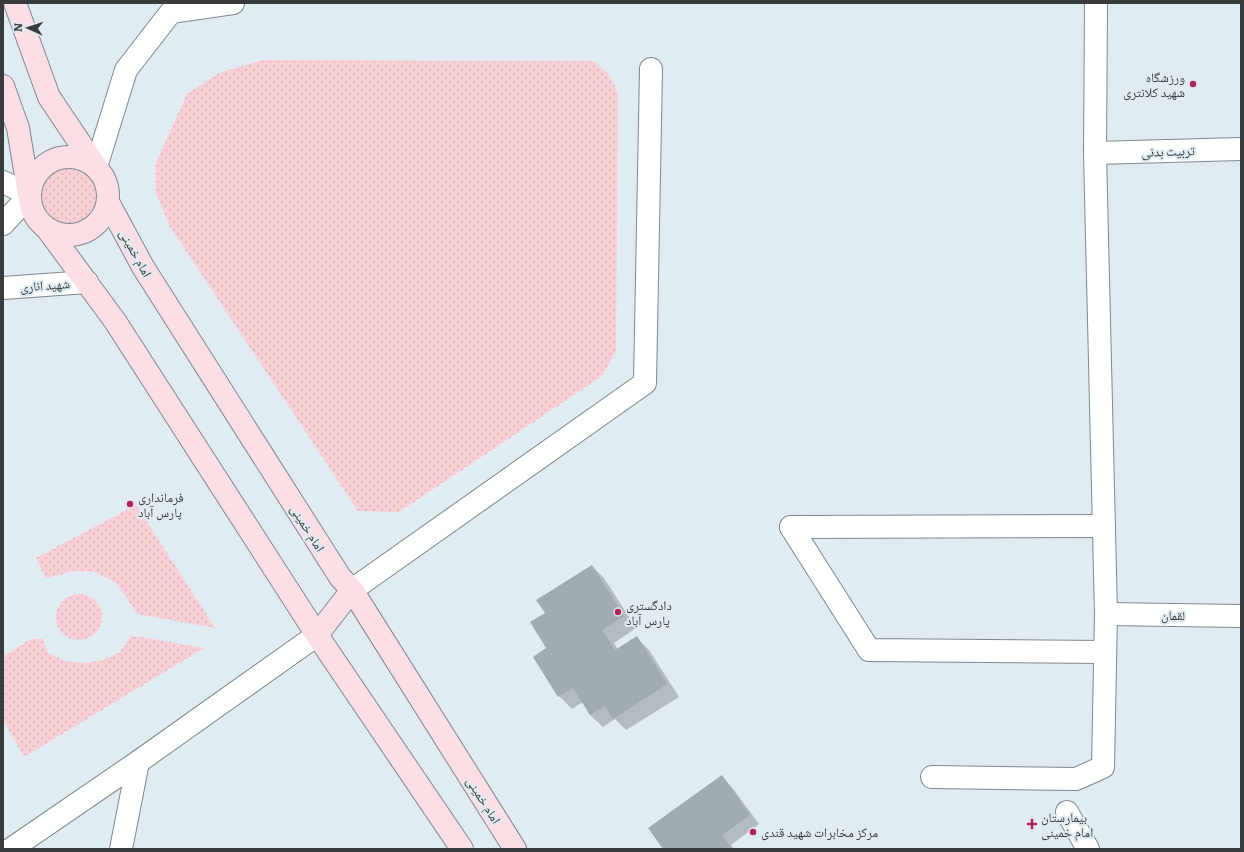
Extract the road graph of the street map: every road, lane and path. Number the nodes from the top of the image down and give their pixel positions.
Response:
1 (15, 3) edge
2 (232, 3) edge
3 (1096, 3) edge
4 (651, 69) dead end
5 (3, 86) edge
6 (1241, 149) edge
7 (1095, 153) junction
8 (96, 167) junction
9 (3, 182) edge
10 (30, 195) junction
11 (108, 202) junction
12 (3, 224) edge
13 (48, 230) junction
14 (87, 282) junction
15 (3, 288) edge
16 (1104, 526) junction
17 (352, 590) junction
18 (1106, 614) junction
19 (1241, 616) edge
20 (317, 635) junction
21 (1105, 652) junction
22 (138, 762) junction
23 (932, 777) dead end
24 (1067, 812) dead end
25 (11, 849) edge
26 (121, 849) edge
27 (462, 849) edge
28 (515, 849) edge
29 (1088, 849) edge

1 - 8 main road
2 - 8 street
3 - 7 street
4 - 17 street
5 - 10 main road
6 - 7 street, تربیت بدنی
7 - 16 street
8 - 10 main road
8 - 11 main road
9 - 10 street
10 - 12 street
10 - 13 main road
11 - 13 main road
11 - 17 main road, امام خمینی
13 - 14 main road
14 - 15 street, شهید اناری
14 - 20 main road
16 - 18 street
16 - 21 street
17 - 20 main road
17 - 28 main road, امام خمینی
18 - 19 street, لقمان
18 - 21 street
20 - 22 street
20 - 27 main road
21 - 23 street
22 - 25 street
22 - 26 street
24 - 29 street

